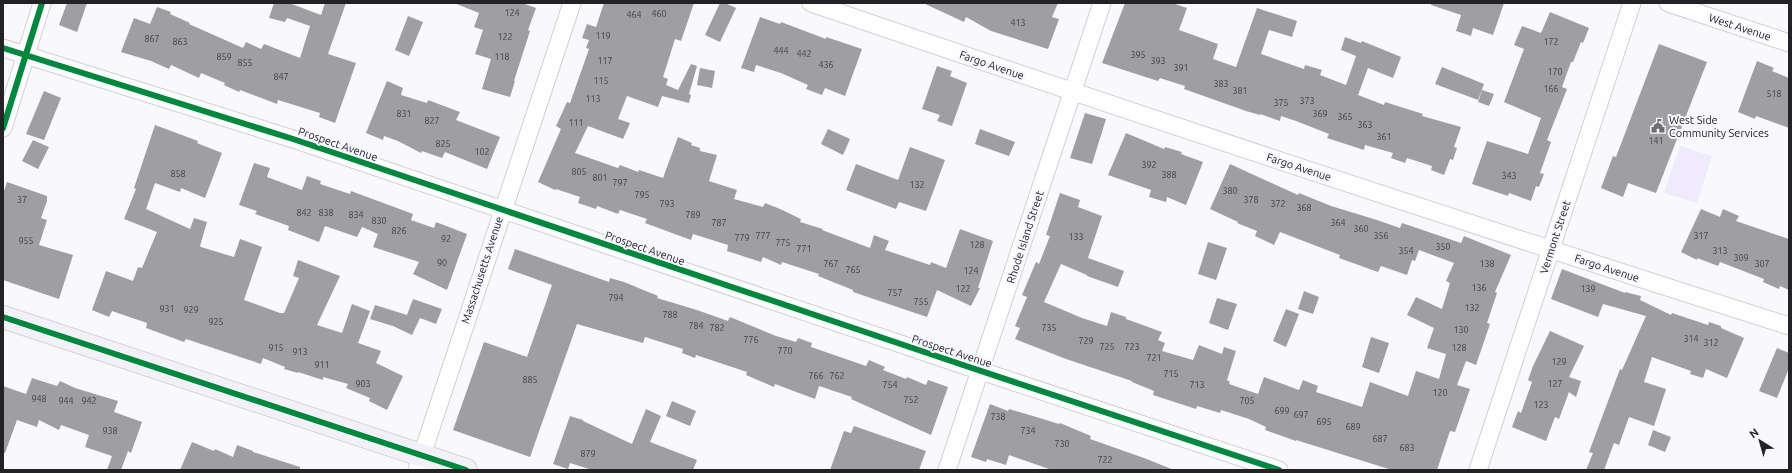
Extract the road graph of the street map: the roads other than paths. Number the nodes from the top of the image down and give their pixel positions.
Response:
1 (42, 3) edge
2 (572, 3) edge
3 (811, 3) edge
4 (1102, 3) edge
5 (1632, 3) edge
6 (1668, 3) edge
7 (1789, 43) edge
8 (3, 48) edge
9 (26, 56) junction
10 (1072, 92) junction
11 (3, 128) edge
12 (502, 210) junction
13 (1550, 250) junction
14 (3, 318) edge
15 (1789, 326) edge
16 (981, 371) junction
17 (419, 462) edge
18 (466, 470) edge
19 (947, 470) edge
20 (1279, 470) edge
21 (1478, 470) edge

1 - 9 street
2 - 12 street, Massachusetts Avenue
3 - 10 street, Fargo Avenue
4 - 10 street, Rhode Island Street
5 - 13 street, Vermont Street
6 - 7 street, West Avenue
8 - 9 street, Prospect Avenue
9 - 11 street
9 - 12 street, Prospect Avenue
10 - 13 street, Fargo Avenue
10 - 16 street, Rhode Island Street
12 - 16 street, Prospect Avenue
12 - 17 street, Massachusetts Avenue
13 - 15 street, Fargo Avenue
13 - 21 street, Vermont Street
14 - 17 main road
16 - 19 street, Rhode Island Street
16 - 20 street, Prospect Avenue
17 - 18 main road

